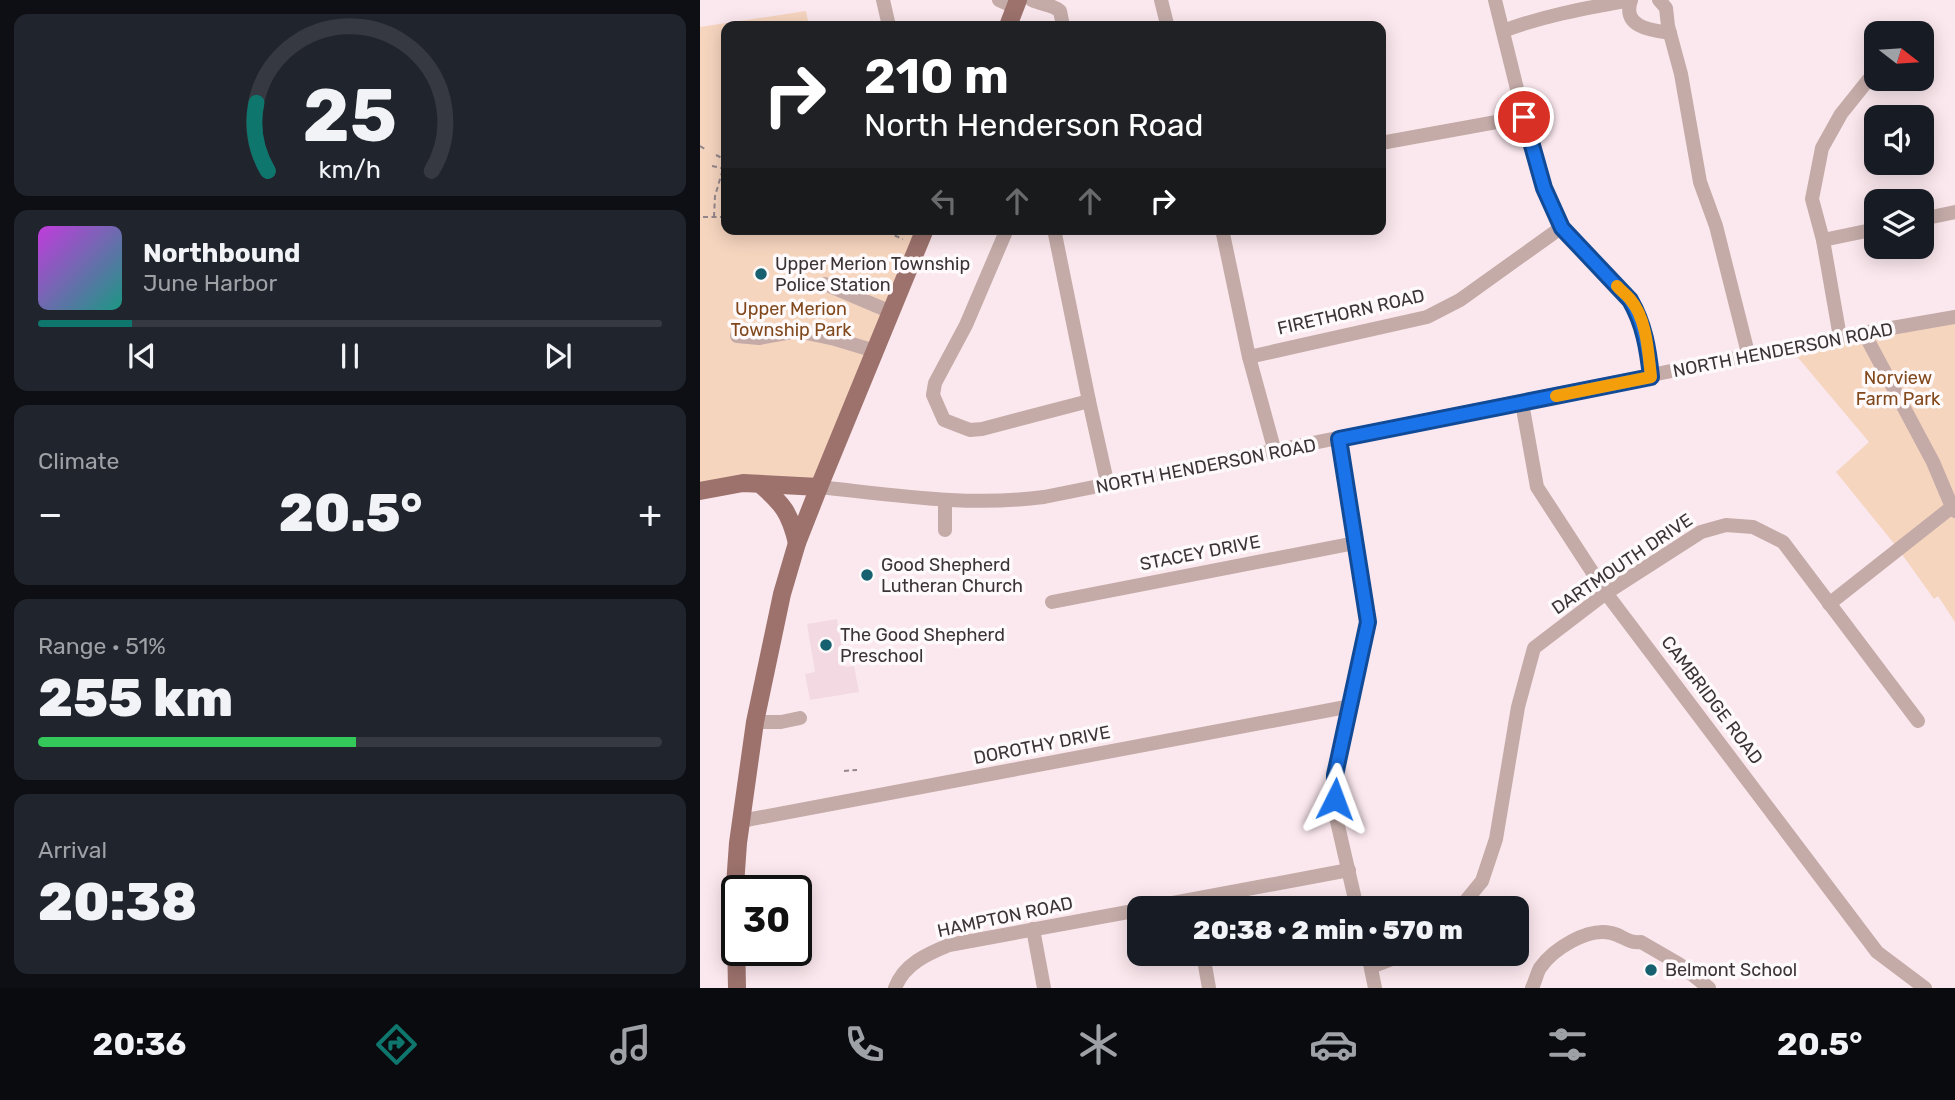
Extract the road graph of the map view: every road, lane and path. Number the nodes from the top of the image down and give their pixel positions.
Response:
1 (883, 0) edge
2 (1032, 0) edge
3 (1161, 0) edge
4 (1495, 0) edge
5 (1631, 0) edge
6 (1659, 0) edge
7 (1011, 2) edge
8 (888, 21) edge
9 (1009, 21) edge
10 (1062, 21) edge
11 (1166, 21) edge
12 (1503, 31) junction
13 (1670, 33) junction
14 (1864, 85) edge
15 (1524, 117) junction
16 (1386, 142) edge
17 (702, 147) edge
18 (700, 151) edge
19 (716, 155) dead end
20 (721, 158) edge
21 (712, 166) dead end
22 (721, 168) edge
23 (721, 178) edge
24 (1955, 212) edge
25 (721, 215) edge
26 (1934, 216) edge
27 (703, 217) dead end
28 (714, 217) junction
29 (1562, 228) junction
30 (1864, 231) edge
31 (893, 235) edge
32 (923, 235) edge
33 (1004, 235) edge
34 (1055, 235) edge
35 (1222, 235) edge
36 (903, 239) dead end
37 (1823, 240) junction
38 (825, 284) dead end
39 (891, 312) junction
40 (1955, 317) edge
41 (1864, 333) junction
42 (737, 336) dead end
43 (1840, 337) junction
44 (875, 351) junction
45 (1249, 356) junction
46 (1749, 357) junction
47 (1651, 377) junction
48 (1089, 401) junction
49 (1522, 403) junction
50 (1339, 439) junction
51 (1275, 452) junction
52 (760, 484) junction
53 (1108, 486) junction
54 (819, 487) junction
55 (700, 491) edge
56 (945, 501) junction
57 (1952, 502) edge
58 (945, 530) dead end
59 (797, 543) junction
60 (1355, 543) junction
61 (1606, 593) junction
62 (1052, 601) dead end
63 (1829, 604) junction
64 (1351, 706) junction
65 (800, 718) dead end
66 (1918, 721) dead end
67 (755, 722) junction
68 (857, 770) dead end
69 (844, 771) dead end
70 (741, 821) junction
71 (1349, 870) junction
72 (1230, 896) edge
73 (1354, 896) edge
74 (1470, 896) edge
75 (1127, 911) edge
76 (1033, 929) junction
77 (1205, 966) edge
78 (1371, 966) edge
79 (737, 988) edge
80 (895, 988) edge
81 (1044, 988) edge
82 (1209, 988) edge
83 (1375, 988) edge
84 (1532, 988) edge
85 (1709, 988) edge
86 (1925, 988) edge

1 - 8 street
2 - 10 street
3 - 11 street
4 - 12 street
5 - 12 street
5 - 13 street
6 - 13 street
7 - 9 main road
12 - 15 street
13 - 46 street
14 - 37 street
15 - 16 street
15 - 29 street
17 - 18 path
19 - 20 path
21 - 22 path
23 - 28 path
24 - 26 street
25 - 28 path
27 - 28 path
29 - 45 street, FIRETHORN ROAD
29 - 47 street
30 - 37 street
31 - 36 path
32 - 39 main road
33 - 48 street
34 - 48 street
35 - 45 street
37 - 43 street
38 - 39 street
39 - 44 main road
40 - 41 street, NORTH HENDERSON ROAD
41 - 43 street, NORTH HENDERSON ROAD
41 - 57 street
42 - 44 street
43 - 46 street, NORTH HENDERSON ROAD
44 - 54 main road
45 - 51 street
46 - 47 street, NORTH HENDERSON ROAD
47 - 49 street, NORTH HENDERSON ROAD
48 - 53 street
49 - 50 street, NORTH HENDERSON ROAD
49 - 61 street, CAMBRIDGE ROAD
50 - 51 street, NORTH HENDERSON ROAD
50 - 60 street
51 - 53 street, NORTH HENDERSON ROAD
52 - 54 main road, NORTH HENDERSON ROAD
52 - 55 main road, NORTH HENDERSON ROAD
52 - 59 main road
53 - 56 street, NORTH HENDERSON ROAD
54 - 56 street, NORTH HENDERSON ROAD
54 - 59 main road
56 - 58 street
57 - 63 street
59 - 67 main road
60 - 62 street, STACEY DRIVE
60 - 64 street
61 - 63 street, DARTMOUTH DRIVE
61 - 74 street, DARTMOUTH DRIVE
61 - 86 street, CAMBRIDGE ROAD
63 - 66 street, DARTMOUTH DRIVE
64 - 70 street, DOROTHY DRIVE
64 - 71 street
65 - 67 street
67 - 70 main road
68 - 69 path
70 - 79 main road
71 - 72 street
71 - 73 street
75 - 76 street, HAMPTON ROAD
76 - 80 street, HAMPTON ROAD
76 - 81 street
77 - 82 street
78 - 83 street
84 - 85 street

